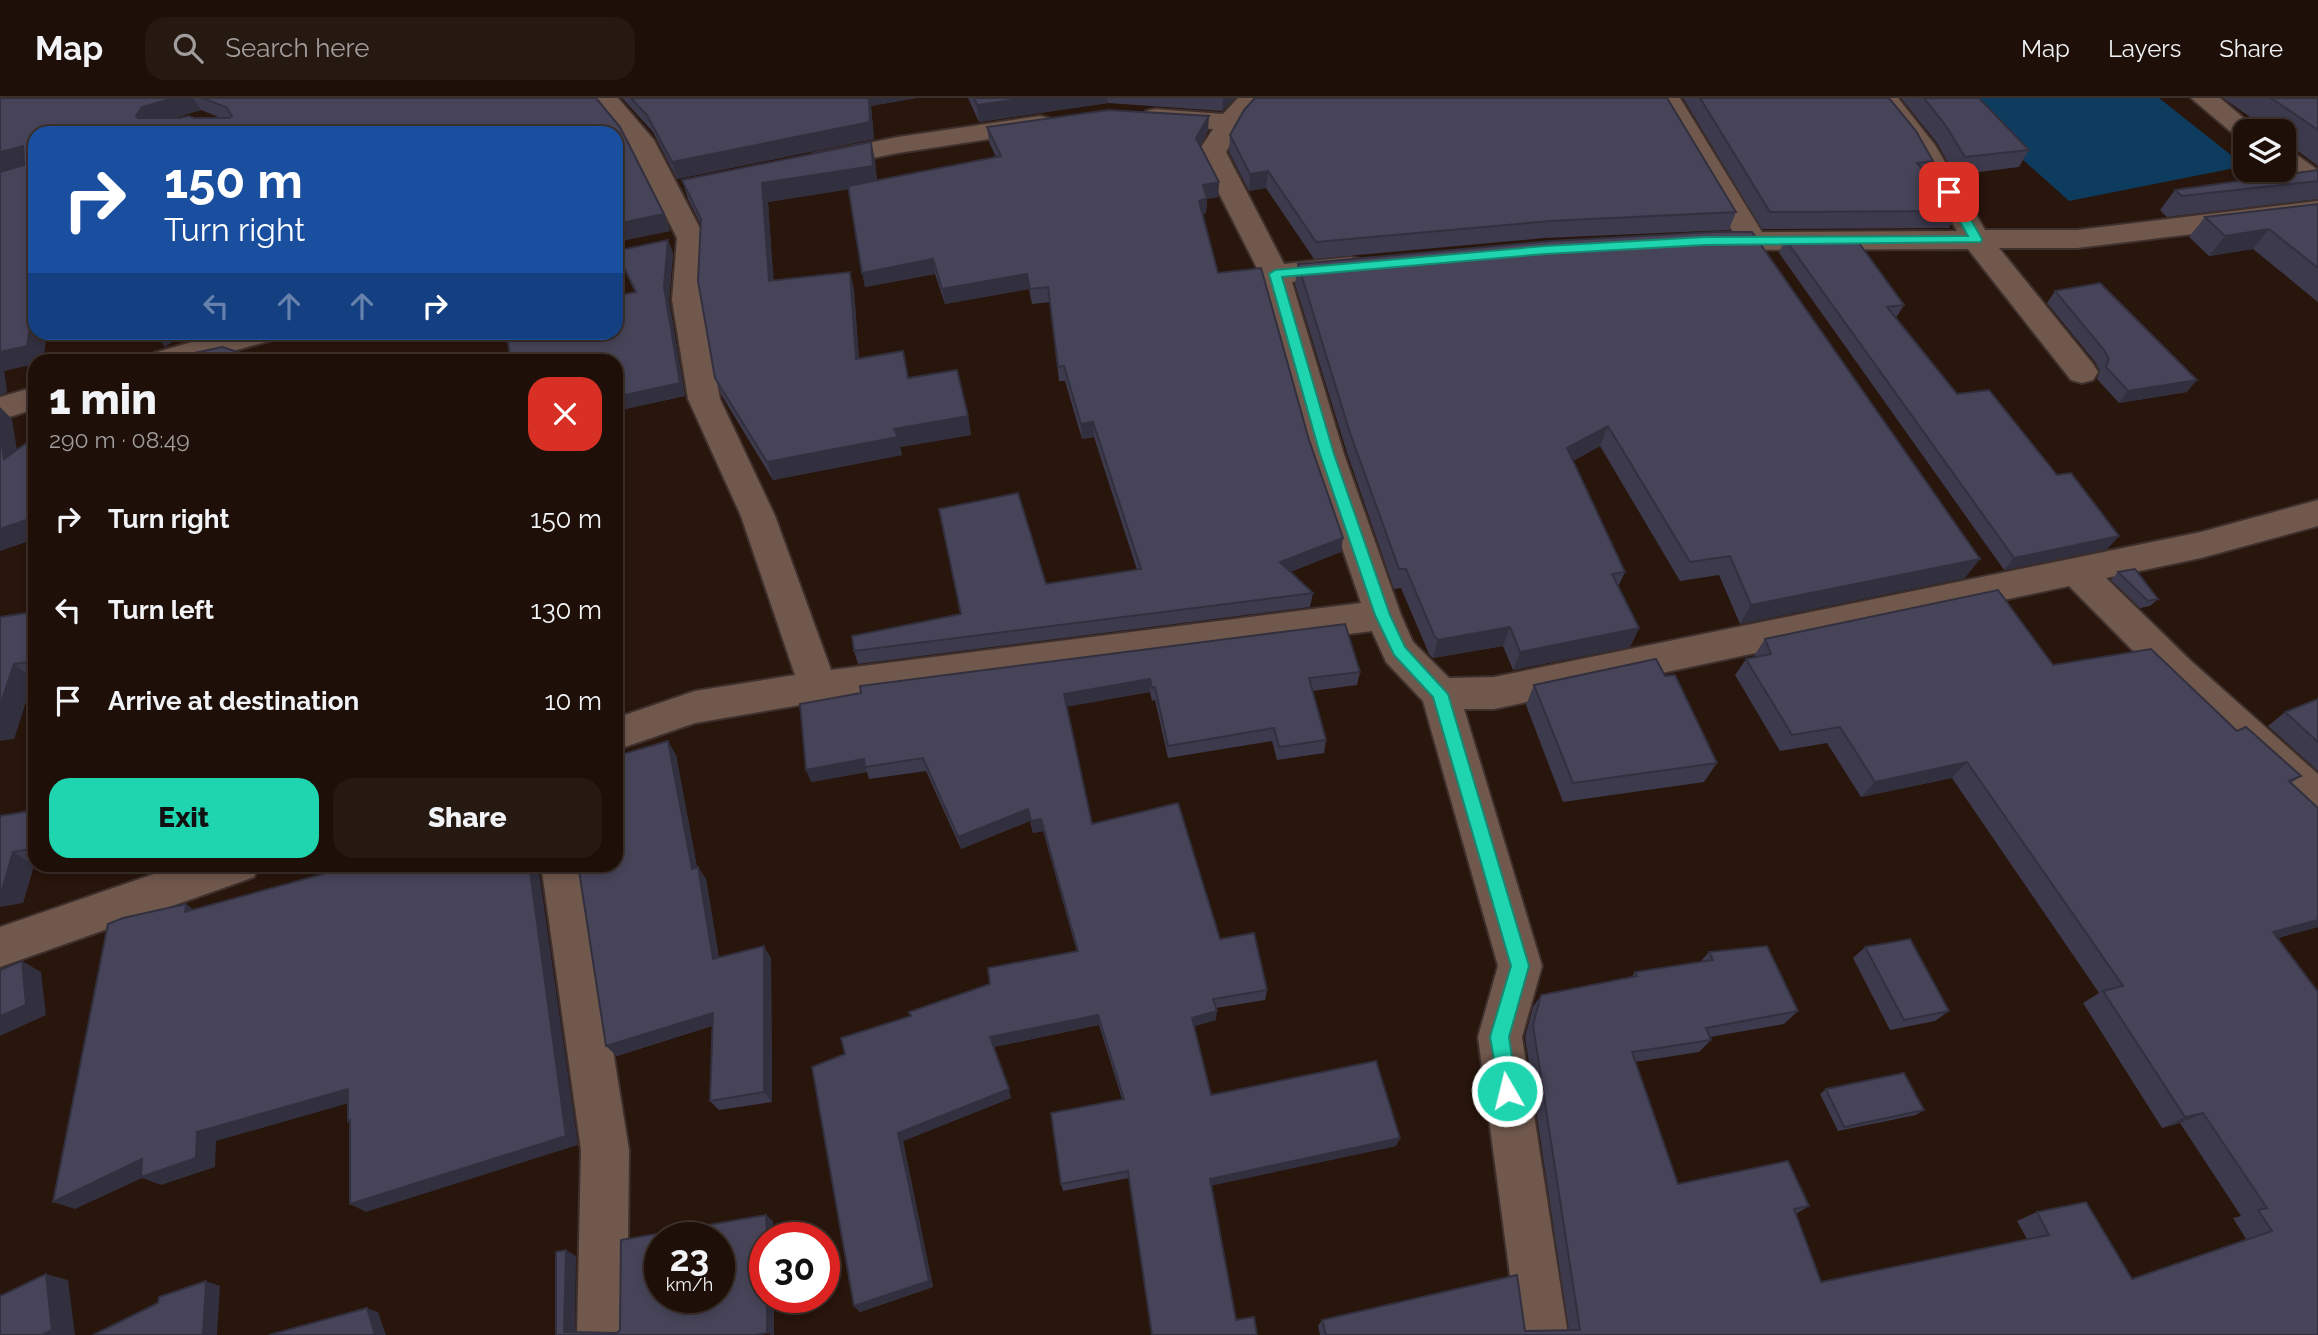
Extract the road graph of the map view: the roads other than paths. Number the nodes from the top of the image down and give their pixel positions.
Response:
1 (604, 98) edge
2 (1252, 98) edge
3 (1667, 98) edge
4 (1884, 98) edge
5 (2204, 98) edge
6 (1135, 116) edge
7 (1069, 120) edge
8 (2233, 121) edge
9 (1230, 122) junction
10 (803, 164) edge
11 (2296, 167) edge
12 (2318, 183) edge
13 (2318, 210) edge
14 (1976, 239) junction
15 (1752, 240) junction
16 (1679, 242) edge
17 (1380, 264) edge
18 (1275, 274) junction
19 (1776, 274) edge
20 (236, 340) edge
21 (186, 354) edge
22 (2082, 372) dead end
23 (28, 400) edge
24 (0, 409) edge
25 (2318, 513) edge
26 (2076, 571) junction
27 (1383, 615) junction
28 (818, 687) junction
29 (1440, 694) junction
30 (623, 732) edge
31 (2318, 799) edge
32 (216, 872) edge
33 (563, 872) edge
34 (0, 947) edge
35 (602, 1335) edge
36 (1543, 1335) edge

1 - 28 street
2 - 9 street
3 - 15 street
4 - 14 street
5 - 8 street
6 - 9 street
7 - 10 street
9 - 18 street
11 - 12 street
13 - 14 street
14 - 15 street
14 - 22 street
15 - 16 street
15 - 19 street
17 - 18 street
18 - 27 street
20 - 21 street
23 - 24 street
25 - 26 street
26 - 29 street
26 - 31 street
27 - 28 street
27 - 29 street
28 - 30 street
29 - 36 street
32 - 34 street
33 - 35 street

